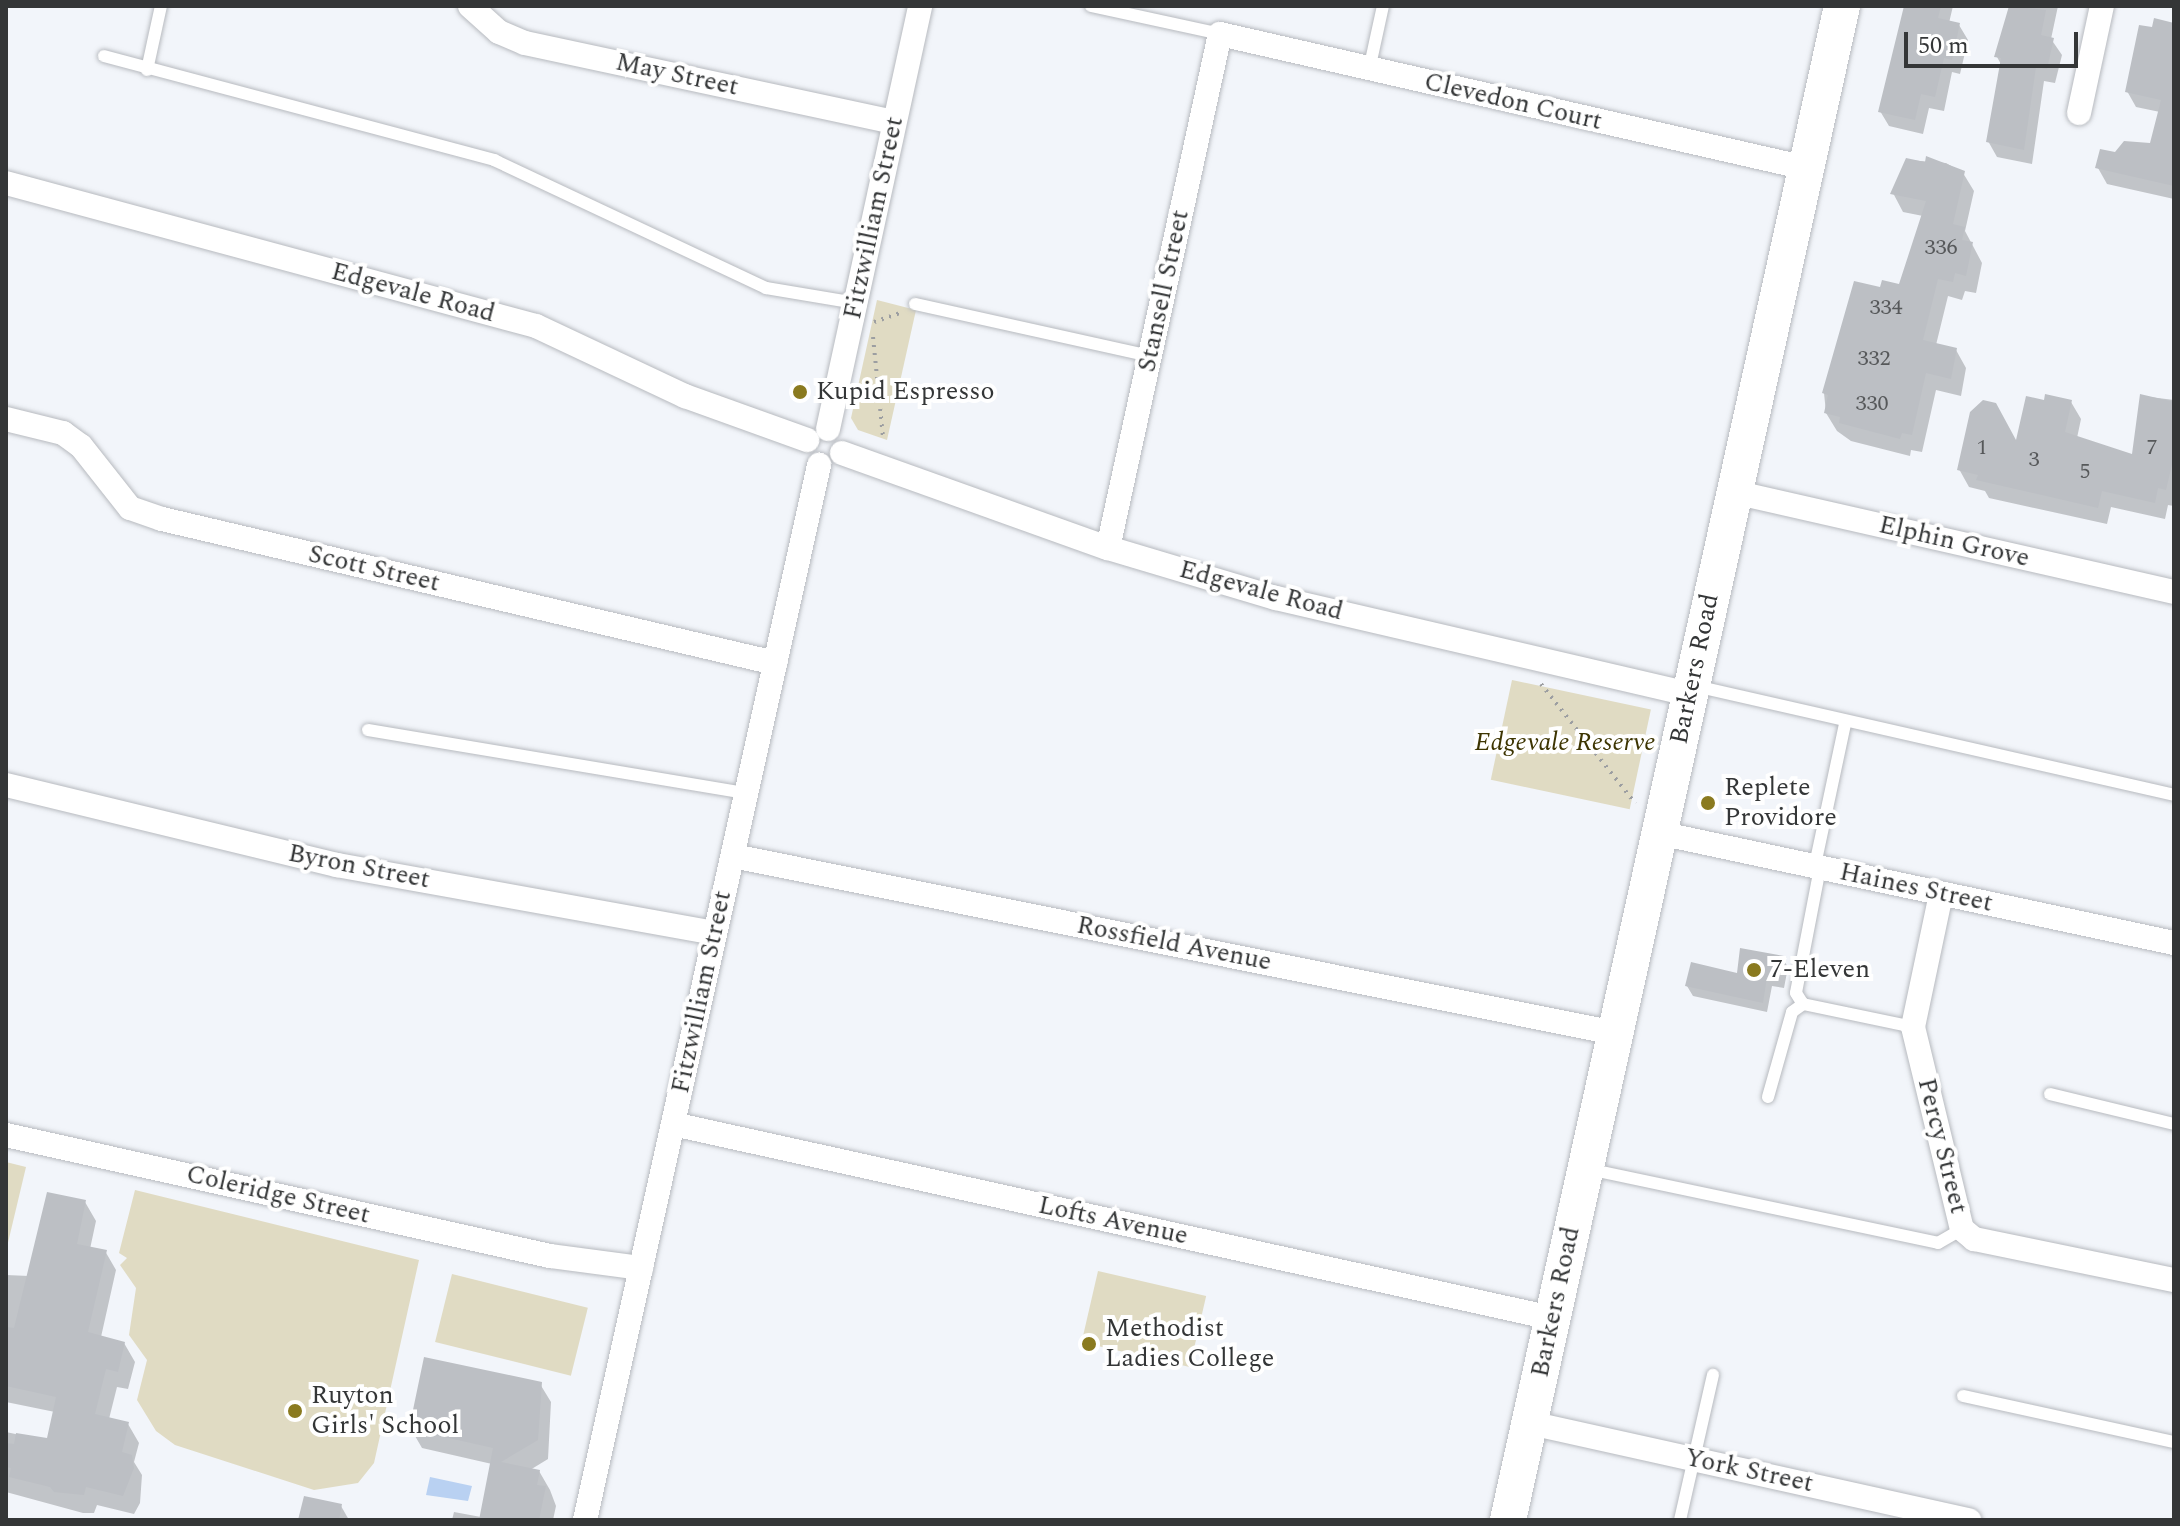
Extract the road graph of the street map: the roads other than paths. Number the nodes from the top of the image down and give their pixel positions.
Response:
1 (161, 6) edge
2 (470, 6) edge
3 (920, 6) edge
4 (1091, 6) edge
5 (1383, 6) edge
6 (1842, 6) edge
7 (2102, 6) edge
8 (1220, 34) junction
9 (104, 56) dead end
10 (147, 70) junction
11 (1369, 70) junction
12 (2079, 113) dead end
13 (894, 122) junction
14 (1806, 168) junction
15 (6, 183) edge
16 (856, 303) junction
17 (915, 304) road end
18 (1150, 356) junction
19 (6, 419) edge
20 (818, 435) junction
21 (842, 453) junction
22 (819, 465) junction
23 (1734, 492) junction
24 (1108, 548) junction
25 (2174, 592) edge
26 (775, 663) junction
27 (1691, 690) junction
28 (1845, 724) junction
29 (368, 730) dead end
30 (6, 785) edge
31 (746, 793) junction
32 (2174, 795) edge
33 (1659, 833) junction
34 (733, 856) junction
35 (1818, 866) junction
36 (1941, 894) junction
37 (714, 933) junction
38 (2174, 943) edge
39 (1803, 1004) junction
40 (1913, 1027) junction
41 (1615, 1033) junction
42 (2050, 1094) dead end
43 (1768, 1097) dead end
44 (673, 1124) junction
45 (2174, 1124) edge
46 (6, 1135) edge
47 (1586, 1169) junction
48 (1962, 1229) junction
49 (639, 1276) junction
50 (2174, 1280) edge
51 (1552, 1318) junction
52 (1713, 1375) dead end
53 (1963, 1396) dead end
54 (1530, 1423) junction
55 (2174, 1442) edge
56 (1694, 1459) junction
57 (586, 1519) edge
58 (1508, 1520) edge
59 (1680, 1520) edge
60 (1969, 1520) edge

1 - 10 lane
2 - 13 street, May Street
3 - 13 street, Fitzwilliam Street
4 - 8 lane
5 - 11 lane
6 - 14 main road, Barkers Road
7 - 12 street
8 - 11 street, Clevedon Court
8 - 18 street, Stansell Street
9 - 10 lane
10 - 16 lane
11 - 14 street, Clevedon Court
13 - 16 street, Fitzwilliam Street
14 - 23 main road, Barkers Road
15 - 20 street, Edgevale Road
16 - 20 street, Fitzwilliam Street
17 - 18 lane
18 - 24 street, Stansell Street
19 - 26 street, Scott Street
20 - 21 street
20 - 22 street
21 - 22 street
21 - 24 street, Edgevale Road
22 - 26 street, Fitzwilliam Street
23 - 25 street, Elphin Grove
23 - 27 main road, Barkers Road
24 - 27 street, Edgevale Road
26 - 31 street, Fitzwilliam Street
27 - 28 lane
27 - 33 main road, Barkers Road
28 - 32 lane
28 - 35 lane
29 - 31 lane
30 - 37 street, Byron Street
31 - 34 street, Fitzwilliam Street
33 - 35 street, Haines Street
33 - 41 main road, Barkers Road
34 - 37 street, Fitzwilliam Street
34 - 41 street, Rossfield Avenue
35 - 36 street, Haines Street
35 - 39 lane
36 - 38 street, Haines Street
36 - 40 street, Percy Street
37 - 44 street, Fitzwilliam Street
39 - 40 lane
39 - 43 lane
40 - 48 street, Percy Street
41 - 47 main road, Barkers Road
42 - 45 lane
44 - 49 street, Fitzwilliam Street
44 - 51 street, Lofts Avenue
46 - 49 street, Coleridge Street
47 - 48 lane
47 - 51 main road, Barkers Road
48 - 50 street, Percy Street
49 - 57 street, Fitzwilliam Street
51 - 54 main road, Barkers Road
52 - 56 lane
53 - 55 lane
54 - 56 street, York Street
54 - 58 main road, Barkers Road
56 - 59 lane
56 - 60 street, York Street

